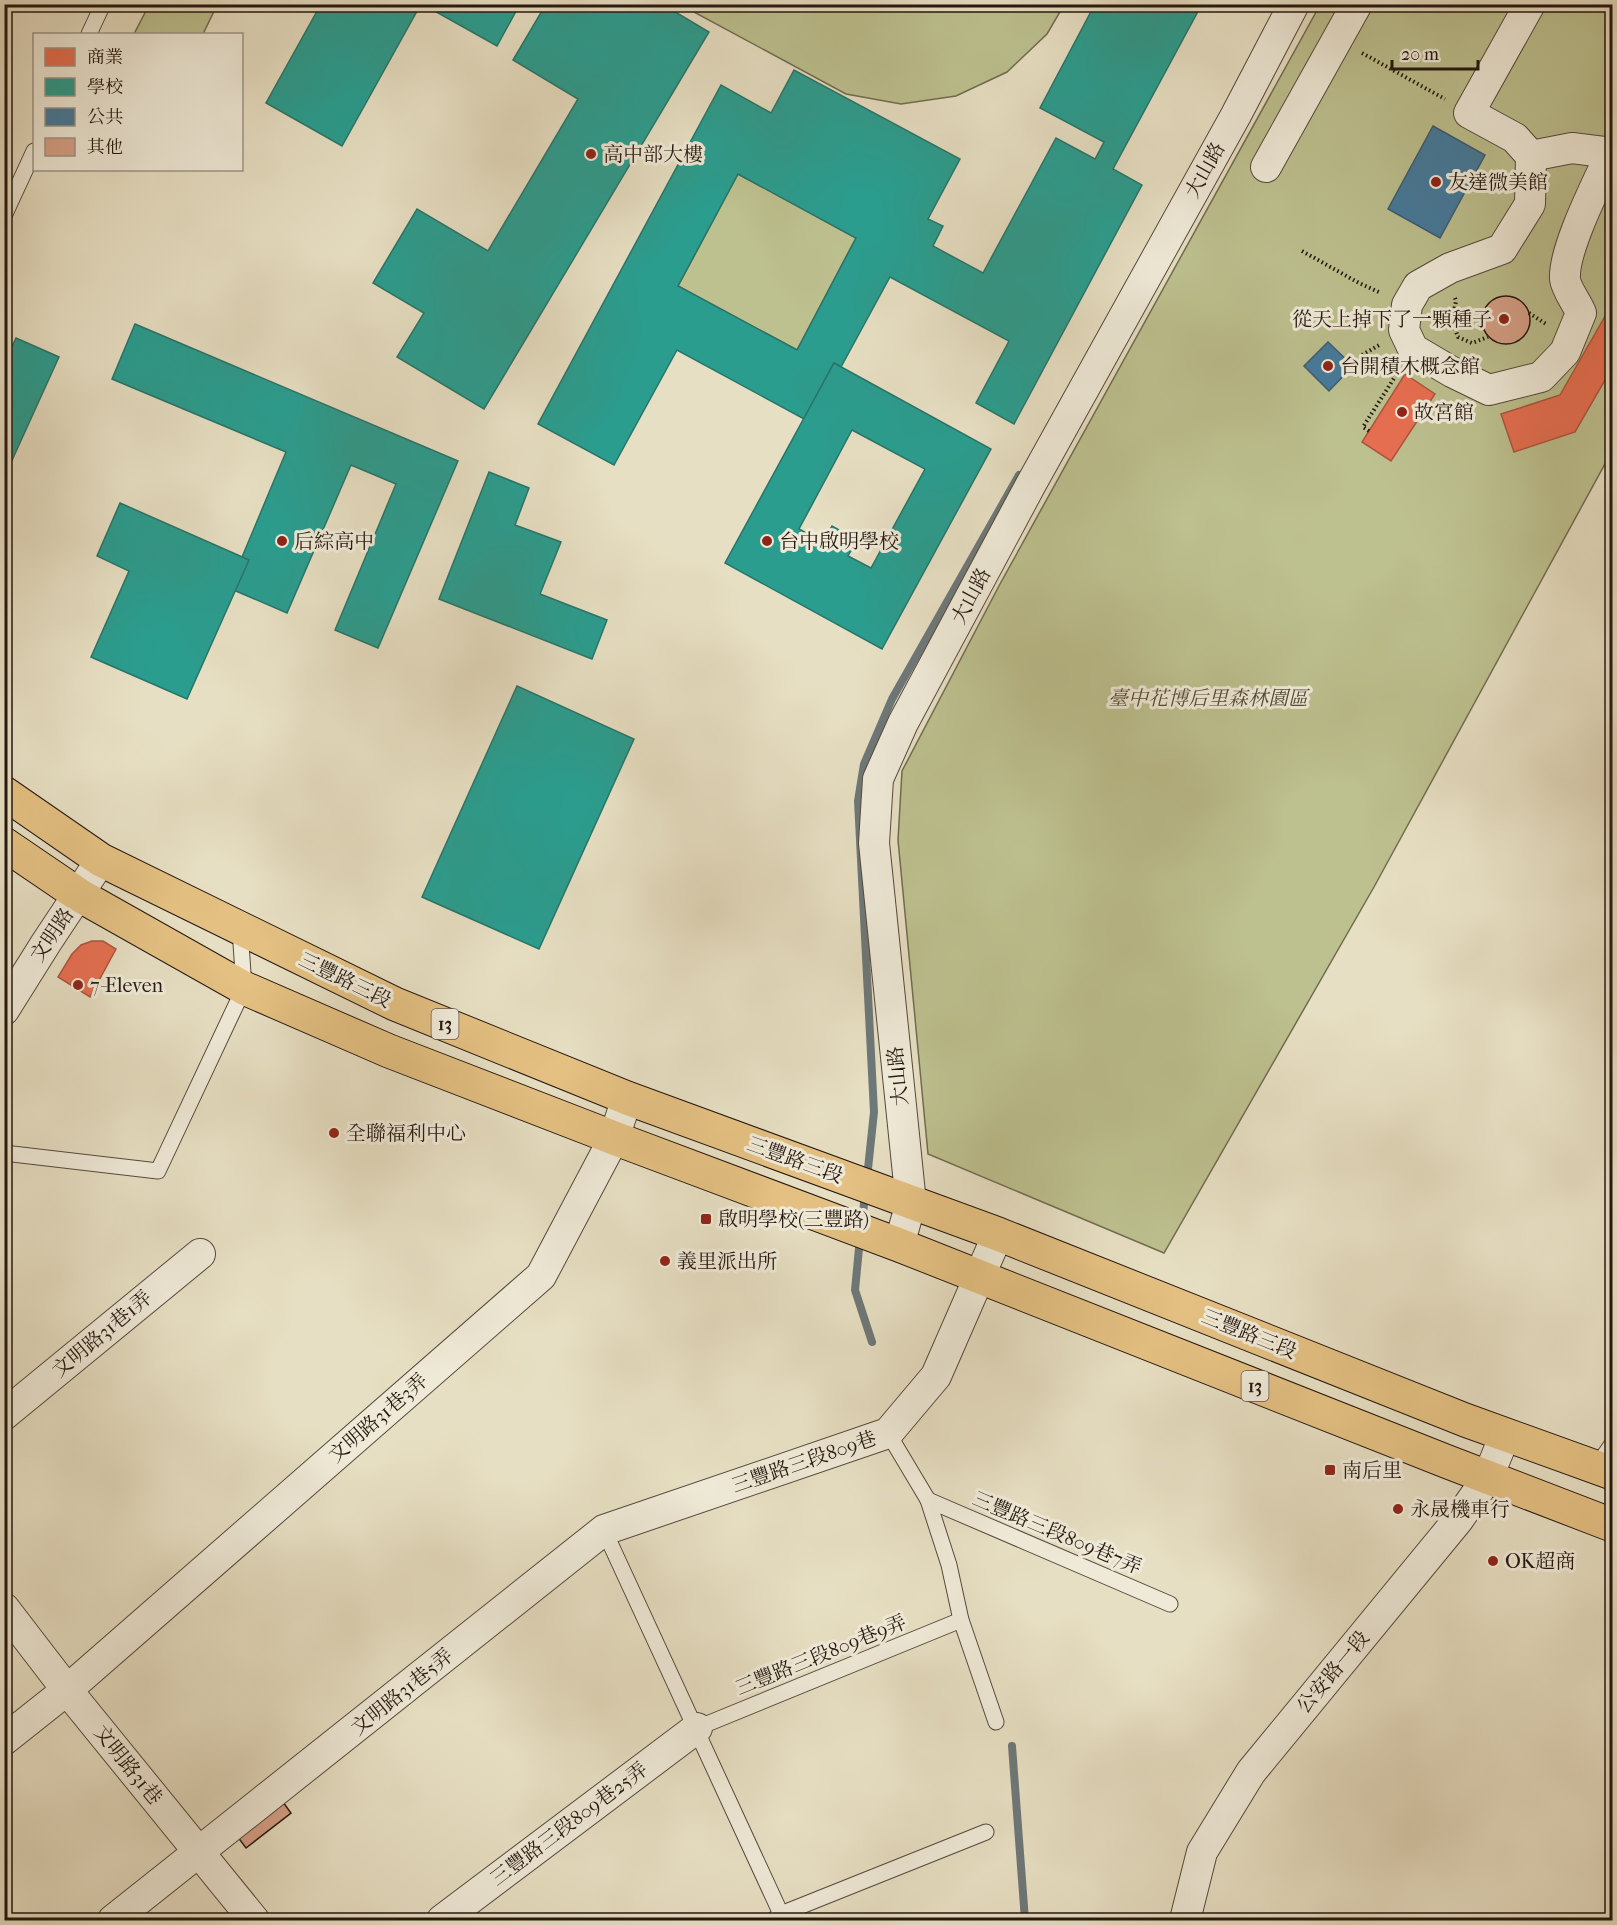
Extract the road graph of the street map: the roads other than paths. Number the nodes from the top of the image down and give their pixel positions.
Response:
1 (103, 4) edge
2 (1294, 4) edge
3 (1357, 4) edge
4 (1530, 4) edge
5 (89, 33) edge
6 (1612, 152) edge
7 (33, 153) edge
8 (1531, 156) junction
9 (1266, 167) dead end
10 (4, 216) edge
11 (4, 793) edge
12 (4, 844) edge
13 (101, 860) junction
14 (79, 895) junction
15 (240, 929) junction
16 (244, 988) junction
17 (4, 1010) edge
18 (627, 1098) junction
19 (614, 1138) junction
20 (4, 1153) edge
21 (911, 1203) junction
22 (998, 1234) junction
23 (899, 1245) junction
24 (201, 1254) dead end
25 (979, 1277) junction
26 (4, 1415) edge
27 (888, 1433) junction
28 (1504, 1435) junction
29 (1607, 1461) edge
30 (1488, 1477) junction
31 (928, 1500) junction
32 (1612, 1525) edge
33 (604, 1530) junction
34 (1170, 1604) dead end
35 (4, 1608) edge
36 (960, 1620) junction
37 (67, 1690) junction
38 (996, 1722) dead end
39 (697, 1728) junction
40 (4, 1740) edge
41 (986, 1832) dead end
42 (200, 1853) junction
43 (777, 1917) edge
44 (113, 1920) edge
45 (254, 1920) edge
46 (442, 1920) edge
47 (1185, 1920) edge

1 - 5 lane
2 - 21 street, 大山路
3 - 9 street
4 - 8 street
6 - 8 street
6 - 8 street
7 - 10 lane
11 - 13 main road, 三豐路三段 / 13
12 - 14 main road, 13
13 - 14 street, 文明路
13 - 15 main road, 三豐路三段 / 13
14 - 16 main road, 13
14 - 17 street, 文明路
15 - 16 lane
15 - 18 main road, 三豐路三段 / 13
16 - 19 main road, 13
16 - 20 lane
18 - 19 street, 文明路31巷3弄
18 - 21 main road, 三豐路三段 / 13
19 - 23 main road, 13
19 - 37 street, 文明路31巷3弄
21 - 22 main road, 三豐路三段 / 13
21 - 23 street, 大山路
22 - 25 street, 三豐路三段809巷
22 - 28 main road, 三豐路三段 / 13
23 - 25 main road, 13
24 - 26 street, 文明路31巷1弄
25 - 27 street, 三豐路三段809巷
25 - 30 main road, 13
27 - 31 lane
27 - 33 street, 三豐路三段809巷
28 - 29 main road, 三豐路三段 / 13
28 - 30 street, 公安路一段
30 - 32 main road, 13
30 - 47 street, 公安路一段
31 - 34 lane, 三豐路三段809巷7弄
31 - 36 lane
33 - 39 lane
33 - 42 street, 文明路31巷5弄
35 - 37 street, 文明路31巷
36 - 38 lane
36 - 39 lane, 三豐路三段809巷9弄
37 - 40 street, 文明路31巷3弄
37 - 42 street, 文明路31巷
39 - 43 lane
39 - 46 street, 三豐路三段809巷25弄
41 - 43 lane
42 - 44 street, 文明路31巷5弄
42 - 45 street, 文明路31巷

